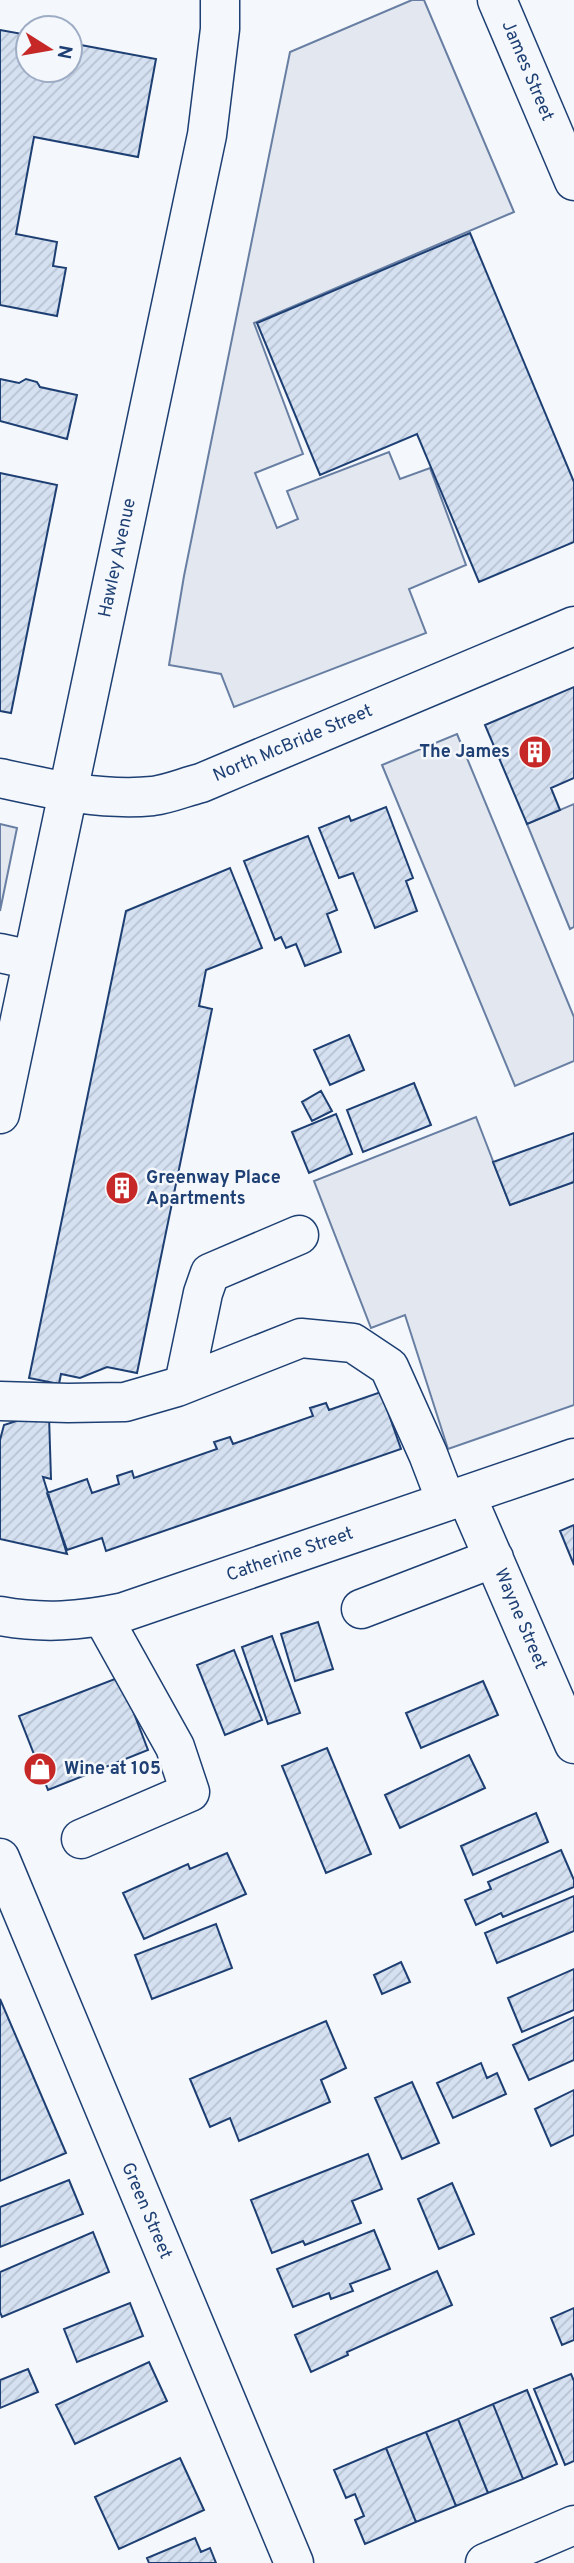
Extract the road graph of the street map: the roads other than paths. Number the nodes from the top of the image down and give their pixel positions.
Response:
1 (220, 0) edge
2 (497, 0) edge
3 (574, 181) edge
4 (574, 626) edge
5 (0, 778) edge
6 (68, 792) junction
7 (16, 957) edge
8 (0, 1114) edge
9 (299, 1235) dead end
10 (184, 1384) junction
11 (0, 1401) edge
12 (574, 1458) edge
13 (456, 1498) junction
14 (494, 1558) junction
15 (361, 1609) dead end
16 (0, 1616) edge
17 (102, 1616) junction
18 (574, 1744) edge
19 (82, 1839) dead end
20 (0, 1858) edge
21 (574, 2525) edge
22 (294, 2563) edge
23 (485, 2563) edge

1 - 6 street, Hawley Avenue
2 - 3 street, James Street
4 - 6 street, North McBride Street
5 - 6 street, North McBride Street
6 - 7 street, Hawley Avenue
7 - 8 street, Hawley Avenue
9 - 10 street
10 - 11 street, Wayne Street
10 - 13 street, Wayne Street
12 - 13 street, Catherine Street
13 - 14 street, Wayne Street
13 - 17 street, Catherine Street
14 - 15 street
14 - 18 street, Wayne Street
16 - 17 street, Catherine Street
17 - 19 street
20 - 22 street, Green Street
21 - 23 street

